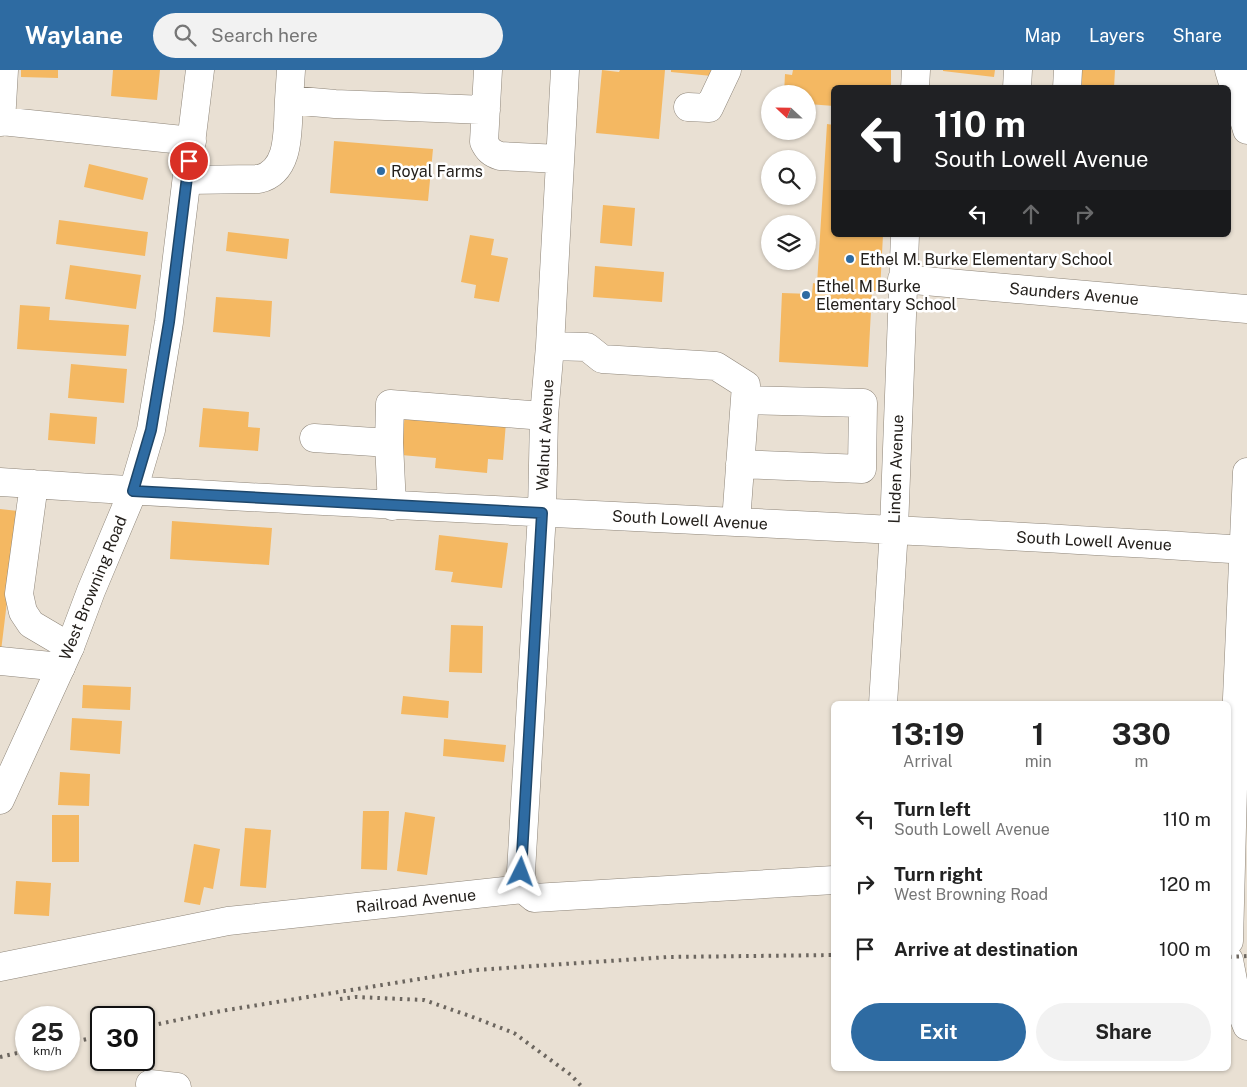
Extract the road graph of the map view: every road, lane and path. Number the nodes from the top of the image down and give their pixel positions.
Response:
1 (4, 70) edge
2 (200, 70) edge
3 (291, 70) edge
4 (488, 70) edge
5 (565, 70) edge
6 (727, 70) edge
7 (916, 70) edge
8 (1018, 70) edge
9 (1068, 70) edge
10 (1229, 70) edge
11 (1247, 78) edge
12 (915, 85) edge
13 (1017, 85) edge
14 (1067, 85) edge
15 (289, 100) junction
16 (688, 107) dead end
17 (486, 110) junction
18 (1, 122) edge
19 (1245, 126) edge
20 (1231, 135) edge
21 (192, 141) junction
22 (560, 159) junction
23 (187, 180) junction
24 (905, 237) edge
25 (902, 279) junction
26 (1247, 309) edge
27 (550, 346) junction
28 (746, 393) junction
29 (544, 416) junction
30 (314, 438) dead end
31 (389, 443) junction
32 (740, 464) junction
33 (1247, 472) edge
34 (0, 482) edge
35 (34, 484) junction
36 (133, 491) junction
37 (392, 506) junction
38 (542, 513) junction
39 (736, 522) junction
40 (894, 530) junction
41 (1245, 550) edge
42 (66, 657) junction
43 (0, 661) edge
44 (883, 701) edge
45 (1231, 788) edge
46 (0, 800) edge
47 (831, 880) edge
48 (524, 889) junction
49 (0, 967) edge
50 (1231, 970) edge
51 (1245, 1016) edge
52 (150, 1084) dead end
53 (177, 1087) edge

1 - 18 street
2 - 21 street, West Browning Road
3 - 15 street
4 - 17 street
5 - 22 street, Walnut Avenue
6 - 16 street
7 - 12 street
8 - 13 street
9 - 14 street
10 - 19 street
11 - 19 street
15 - 17 street
15 - 23 street
17 - 22 street
18 - 21 street
19 - 20 street
21 - 23 street, West Browning Road
22 - 27 street, Walnut Avenue
23 - 36 street, West Browning Road
24 - 25 street, Linden Avenue
25 - 26 street, Saunders Avenue
25 - 40 street, Linden Avenue
27 - 28 street
27 - 29 street, Walnut Avenue
28 - 32 street
28 - 32 street
29 - 31 street
29 - 38 street, Walnut Avenue
30 - 31 street
31 - 37 street
32 - 39 street
33 - 41 street
34 - 35 street, South Lowell Avenue
35 - 36 street, South Lowell Avenue
35 - 42 street
36 - 37 street, South Lowell Avenue
36 - 42 street, West Browning Road
37 - 38 street, South Lowell Avenue
38 - 39 street, South Lowell Avenue
38 - 48 street, Walnut Avenue
39 - 40 street, South Lowell Avenue
40 - 41 street, South Lowell Avenue
40 - 44 street, Linden Avenue
41 - 45 street
42 - 43 street
42 - 46 street, West Browning Road
47 - 48 street, Railroad Avenue
48 - 49 street, Railroad Avenue
50 - 51 street
52 - 53 street

